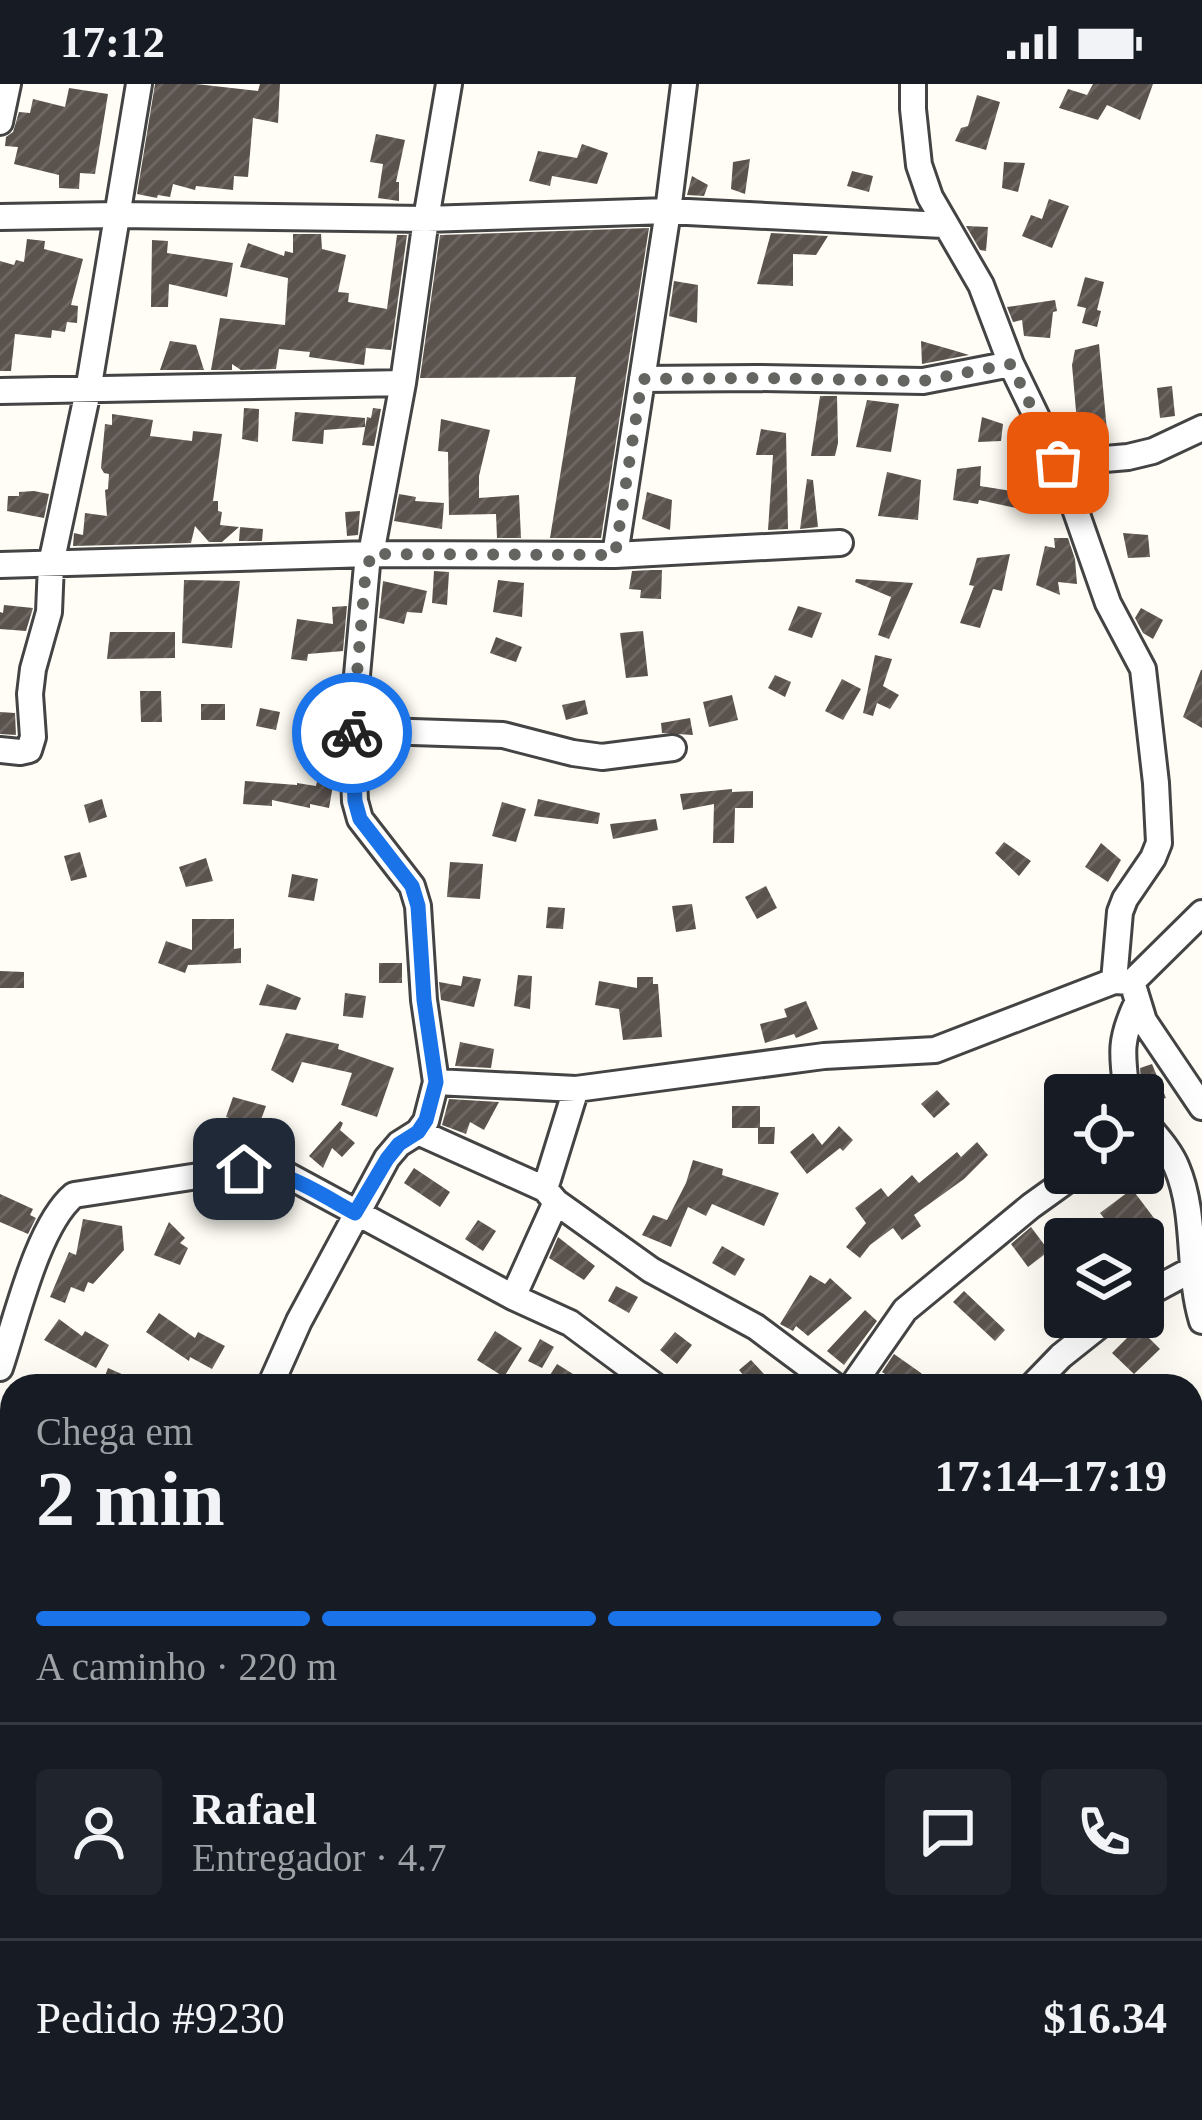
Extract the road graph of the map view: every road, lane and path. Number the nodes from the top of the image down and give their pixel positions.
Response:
1 (8, 84) edge
2 (139, 84) edge
3 (449, 84) edge
4 (684, 84) edge
5 (913, 84) edge
6 (0, 122) edge
7 (668, 211) junction
8 (117, 215) junction
9 (0, 217) edge
10 (426, 218) junction
11 (943, 225) junction
12 (1011, 364) junction
13 (642, 379) junction
14 (404, 383) junction
15 (0, 391) edge
16 (88, 391) junction
17 (1202, 428) edge
18 (1058, 463) junction
19 (840, 543) dead end
20 (371, 554) junction
21 (615, 555) junction
22 (51, 564) junction
23 (0, 565) edge
24 (352, 730) junction
25 (674, 748) dead end
26 (0, 750) edge
27 (1202, 913) edge
28 (1128, 988) junction
29 (1124, 1074) edge
30 (436, 1082) junction
31 (576, 1089) junction
32 (1202, 1107) edge
33 (418, 1132) junction
34 (1164, 1148) edge
35 (1047, 1194) edge
36 (550, 1196) junction
37 (355, 1213) junction
38 (1193, 1269) junction
39 (0, 1274) edge
40 (26, 1283) junction
41 (1164, 1285) edge
42 (513, 1297) junction
43 (1202, 1321) edge
44 (1084, 1338) edge
45 (0, 1368) edge
46 (275, 1374) edge
47 (639, 1374) edge
48 (819, 1374) edge
49 (860, 1374) edge
50 (1044, 1374) edge

1 - 6 street
2 - 8 street
3 - 10 street
4 - 7 street
5 - 11 street
7 - 10 street
7 - 11 street
7 - 13 street
8 - 9 street
8 - 10 street
8 - 16 street
10 - 14 street
11 - 12 street
12 - 13 street
12 - 18 street
13 - 21 street
14 - 16 street
14 - 20 street
15 - 16 street
16 - 22 street
17 - 18 street
18 - 28 street
19 - 21 street
20 - 21 street
20 - 22 street
20 - 24 street
22 - 23 street
22 - 26 street
24 - 25 street
24 - 30 street
27 - 28 street
28 - 29 street
28 - 31 street
28 - 32 street
30 - 31 street
30 - 33 street
31 - 36 street
33 - 36 street
33 - 37 street
34 - 38 street
35 - 49 street
36 - 42 street
36 - 48 street
37 - 40 street
37 - 42 street
37 - 46 street
38 - 41 street
38 - 43 street
39 - 40 street
40 - 45 street
42 - 47 street
44 - 50 street

